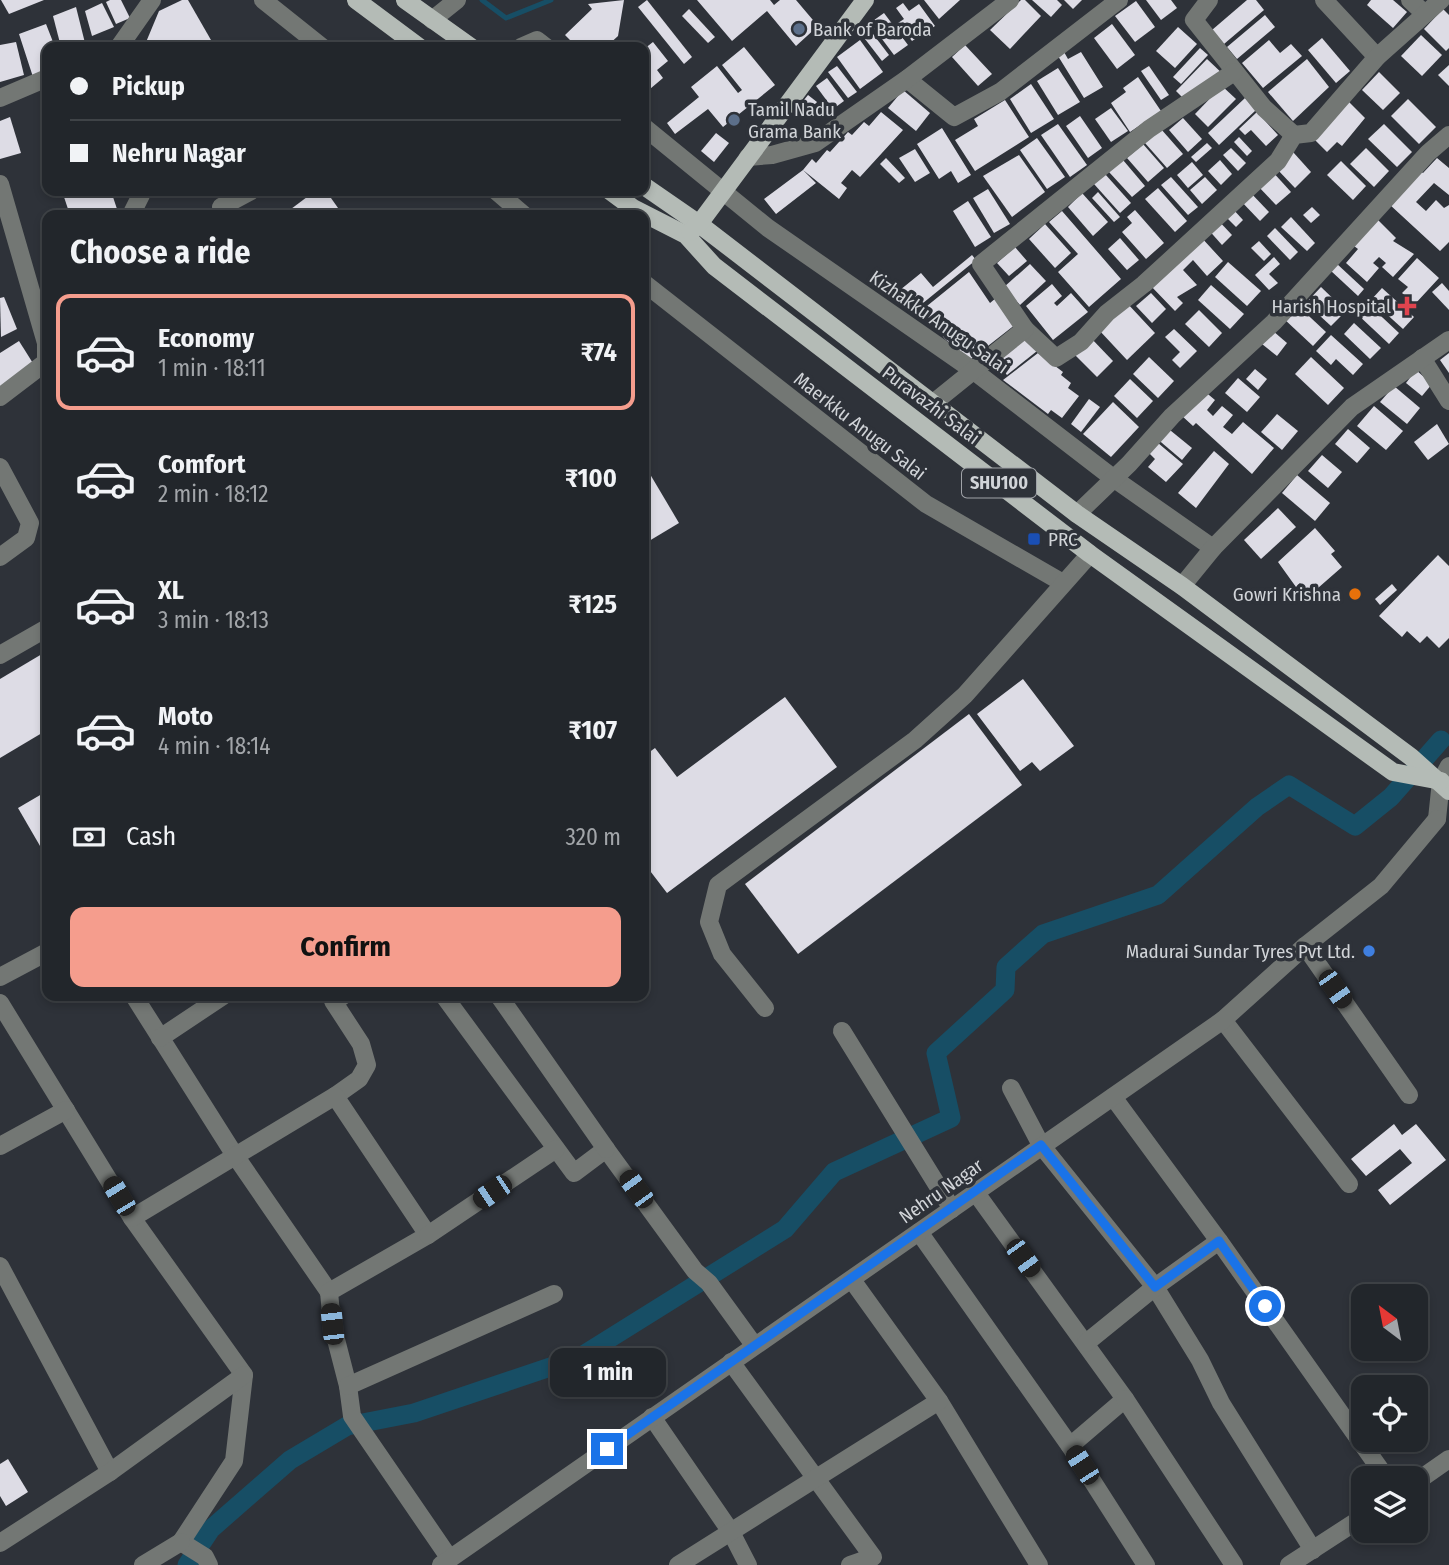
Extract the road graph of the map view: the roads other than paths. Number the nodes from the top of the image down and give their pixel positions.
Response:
1 (152, 0) edge
2 (263, 0) edge
3 (356, 0) edge
4 (405, 0) edge
5 (865, 0) edge
6 (1010, 0) edge
7 (1119, 0) edge
8 (1209, 0) edge
9 (1324, 0) edge
10 (1410, 0) edge
11 (1441, 0) edge
12 (456, 1) edge
13 (1425, 14) junction
14 (432, 20) junction
15 (123, 42) edge
16 (316, 42) edge
17 (412, 42) edge
18 (464, 42) edge
19 (1377, 57) junction
20 (1234, 72) junction
21 (907, 79) junction
22 (42, 80) edge
23 (0, 98) edge
24 (649, 131) edge
25 (1294, 135) junction
26 (1449, 135) edge
27 (748, 157) junction
28 (0, 184) edge
29 (649, 191) edge
30 (723, 192) junction
31 (241, 196) edge
32 (502, 196) edge
33 (614, 196) edge
34 (221, 207) dead end
35 (518, 210) edge
36 (626, 210) edge
37 (649, 218) edge
38 (692, 230) junction
39 (42, 278) edge
40 (31, 286) junction
41 (649, 287) edge
42 (42, 328) edge
43 (1025, 329) junction
44 (1449, 340) edge
45 (1422, 358) junction
46 (42, 367) edge
47 (974, 371) junction
48 (0, 397) edge
49 (1449, 401) edge
50 (932, 404) junction
51 (0, 467) edge
52 (1113, 478) junction
53 (1077, 513) junction
54 (1213, 548) junction
55 (1090, 554) junction
56 (0, 556) edge
57 (1063, 583) junction
58 (1182, 586) junction
59 (42, 631) edge
60 (0, 655) edge
61 (1437, 777) edge
62 (1443, 824) edge
63 (1305, 946) junction
64 (42, 954) edge
65 (0, 977) edge
66 (137, 1001) edge
67 (216, 1001) edge
68 (333, 1001) edge
69 (448, 1001) edge
70 (503, 1001) edge
71 (0, 1003) edge
72 (765, 1008) dead end
73 (1223, 1020) junction
74 (842, 1031) dead end
75 (160, 1038) junction
76 (1011, 1088) dead end
77 (1409, 1095) dead end
78 (335, 1096) junction
79 (1112, 1097) junction
80 (66, 1110) junction
81 (1041, 1145) junction
82 (0, 1146) edge
83 (555, 1149) junction
84 (607, 1149) junction
85 (234, 1154) junction
86 (1349, 1184) dead end
87 (976, 1194) junction
88 (952, 1209) junction
89 (132, 1217) junction
90 (919, 1231) junction
91 (428, 1235) junction
92 (1219, 1241) junction
93 (0, 1266) edge
94 (852, 1280) junction
95 (1155, 1287) junction
96 (329, 1292) junction
97 (554, 1294) dead end
98 (1086, 1343) junction
99 (754, 1345) junction
100 (731, 1362) junction
101 (244, 1375) junction
102 (348, 1387) junction
103 (1125, 1399) junction
104 (939, 1401) junction
105 (652, 1417) junction
106 (1070, 1446) junction
107 (1449, 1459) edge
108 (1378, 1466) edge
109 (110, 1472) junction
110 (1428, 1474) edge
111 (816, 1478) junction
112 (1351, 1525) edge
113 (731, 1532) junction
114 (0, 1543) edge
115 (1313, 1550) junction
116 (196, 1553) edge
117 (445, 1562) edge
118 (143, 1565) edge
119 (678, 1565) edge
120 (748, 1565) edge
121 (850, 1565) edge
122 (1039, 1565) edge
123 (1146, 1565) edge
124 (1234, 1565) edge
125 (1289, 1565) edge

1 - 15 street
2 - 16 street
3 - 17 main road
4 - 14 main road
5 - 27 main road
6 - 21 street
7 - 21 street
8 - 20 street
9 - 19 street
10 - 13 street
11 - 13 street
12 - 14 street
13 - 19 street
14 - 18 main road
19 - 25 street
20 - 25 street
20 - 43 street
21 - 27 street
22 - 23 street
24 - 30 street, Kizhakku Anugu Salai
25 - 43 street
26 - 52 street
27 - 30 main road
28 - 40 street
29 - 38 main road, Puravazhi Salai / SHU100
30 - 38 main road
30 - 47 street, Kizhakku Anugu Salai
31 - 34 street
32 - 35 street
33 - 36 main road, Puravazhi Salai / SHU100
37 - 38 main road, Puravazhi Salai / SHU100
38 - 50 main road, Puravazhi Salai / SHU100
38 - 55 main road, Puravazhi Salai / SHU100
39 - 40 street
40 - 42 street
41 - 57 street, Maerkku Anugu Salai
43 - 47 street
44 - 45 street
45 - 49 street
45 - 54 street
46 - 48 street
47 - 50 street
47 - 52 street, Kizhakku Anugu Salai
50 - 53 main road, Puravazhi Salai / SHU100
51 - 56 street
52 - 53 street
52 - 54 street, Kizhakku Anugu Salai
53 - 58 main road, Puravazhi Salai / SHU100
54 - 58 street
55 - 57 street
55 - 61 main road, Puravazhi Salai / SHU100
57 - 72 street
58 - 61 main road, Puravazhi Salai / SHU100
59 - 60 street
61 - 62 street
62 - 63 street, Nehru Nagar
63 - 73 street, Nehru Nagar
63 - 77 street
64 - 65 street
66 - 75 street
67 - 75 street
68 - 78 street
69 - 83 street
70 - 84 street
71 - 80 street
73 - 79 street, Nehru Nagar
73 - 86 street
74 - 88 street
75 - 85 street
76 - 81 street
78 - 85 street
78 - 91 street
79 - 81 street, Nehru Nagar
79 - 92 street
80 - 82 street
80 - 89 street
81 - 87 street, Nehru Nagar
81 - 95 street
83 - 84 street
83 - 91 street
84 - 99 street
85 - 89 street
85 - 96 street
87 - 88 street, Nehru Nagar
87 - 98 street
88 - 90 street, Nehru Nagar
89 - 101 street
90 - 94 street, Nehru Nagar
90 - 106 street
91 - 96 street
92 - 95 street
92 - 108 street
93 - 109 street
94 - 99 street, Nehru Nagar
94 - 104 street
95 - 98 street
95 - 115 street
96 - 102 street
97 - 102 street
98 - 103 street
99 - 100 street, Nehru Nagar
100 - 105 street, Nehru Nagar
100 - 111 street
101 - 109 street
101 - 116 street
102 - 117 street
103 - 106 street
103 - 124 street
104 - 111 street
104 - 122 street
105 - 113 street
105 - 117 street, Nehru Nagar
106 - 123 street
107 - 110 street
109 - 114 street
111 - 113 street
111 - 121 street
112 - 115 street
113 - 119 street
113 - 120 street
115 - 125 street
116 - 118 street

